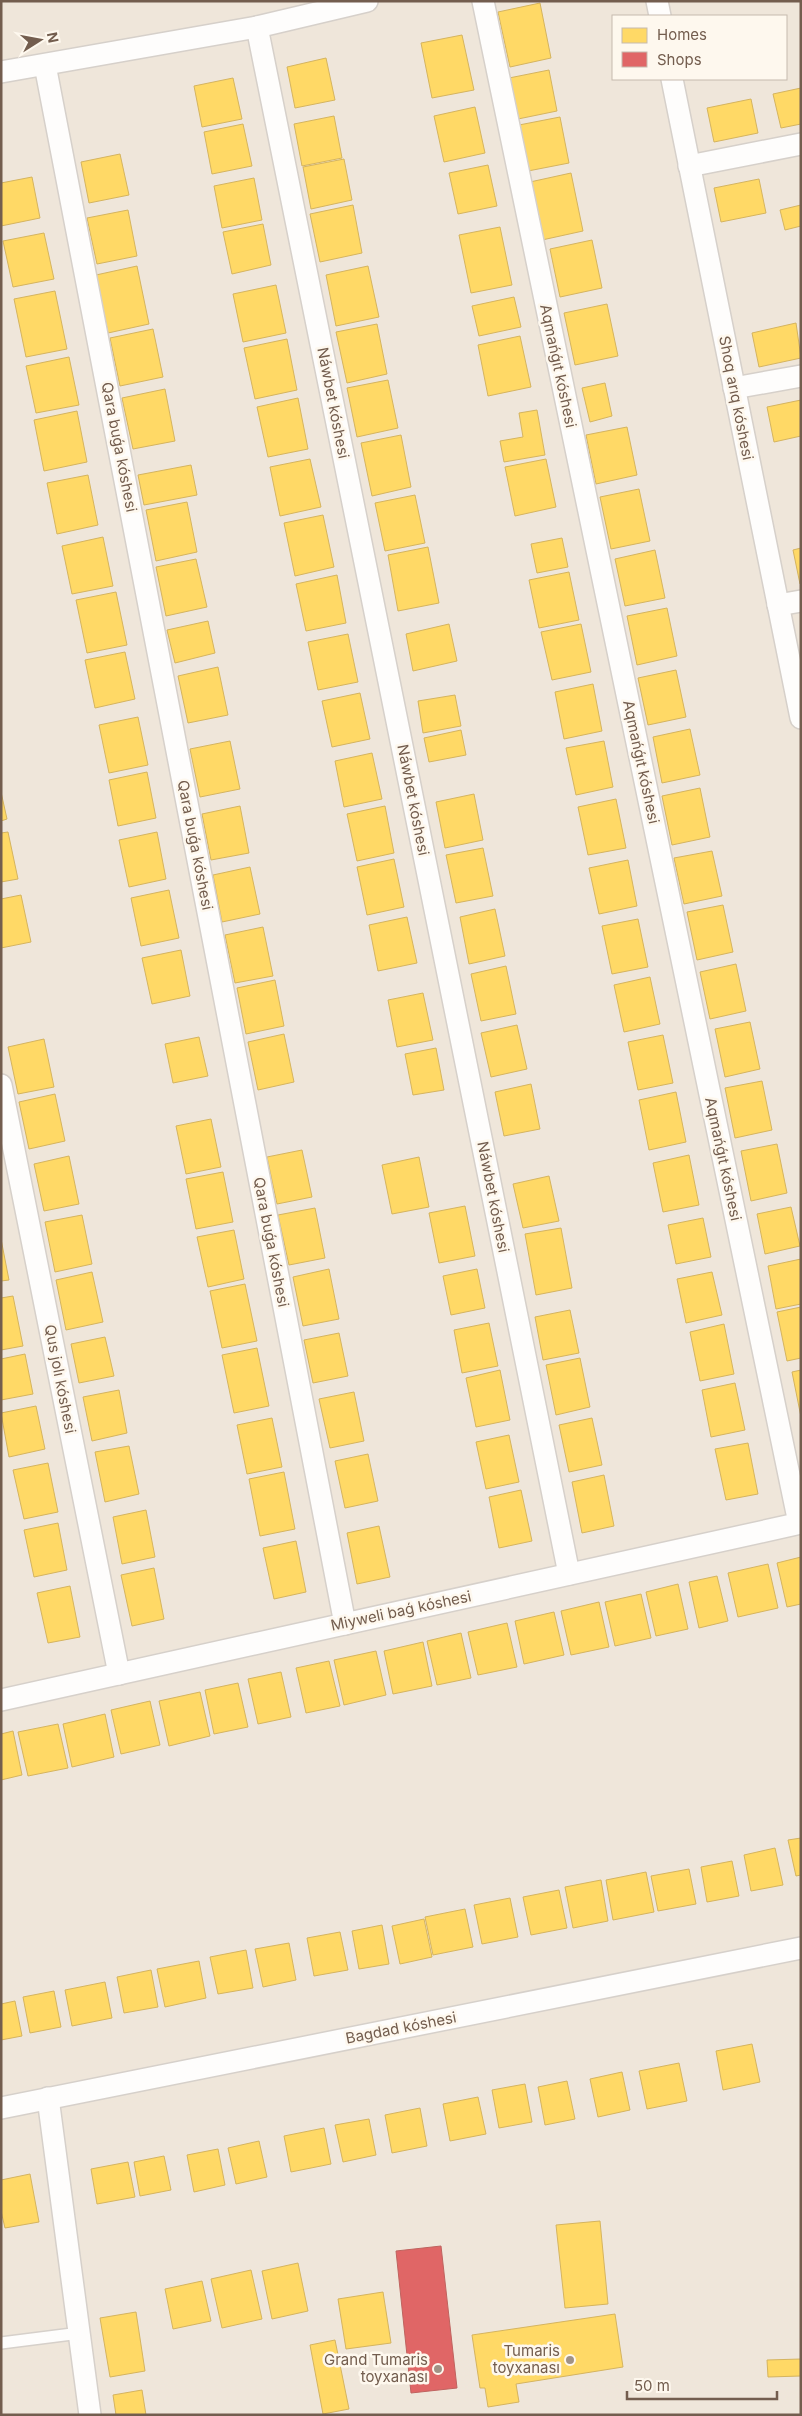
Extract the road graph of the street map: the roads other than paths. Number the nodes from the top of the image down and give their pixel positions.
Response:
1 (367, 1) edge
2 (483, 1) edge
3 (657, 1) edge
4 (660, 15) edge
5 (257, 27) junction
6 (45, 65) junction
7 (1, 72) edge
8 (672, 80) edge
9 (801, 144) edge
10 (689, 166) junction
11 (801, 376) edge
12 (734, 388) junction
13 (801, 601) edge
14 (778, 605) junction
15 (801, 718) edge
16 (1, 1085) edge
17 (800, 1523) edge
18 (569, 1574) junction
19 (345, 1624) junction
20 (119, 1674) junction
21 (1, 1700) edge
22 (801, 1948) edge
23 (48, 2098) junction
24 (1, 2108) edge
25 (80, 2333) junction
26 (1, 2343) edge
27 (90, 2415) edge

1 - 5 street
2 - 17 street, Aqmańǵıt kóshesi
3 - 4 street
5 - 6 street
5 - 18 street, Náwbet kóshesi
6 - 7 street
6 - 19 street, Qara buǵa kóshesi
8 - 10 street, Shoq arıq kóshesi
9 - 10 street
10 - 12 street, Shoq arıq kóshesi
11 - 12 street
12 - 14 street, Shoq arıq kóshesi
13 - 14 street
14 - 15 street, Shoq arıq kóshesi
16 - 20 street, Qus jolı kóshesi
17 - 18 street, Miyweli baǵ kóshesi
18 - 19 street, Miyweli baǵ kóshesi
19 - 20 street, Miyweli baǵ kóshesi
20 - 21 street, Miyweli baǵ kóshesi
22 - 23 street, Bagdad kóshesi
23 - 24 street, Bagdad kóshesi
23 - 25 street
25 - 26 lane
25 - 27 street

